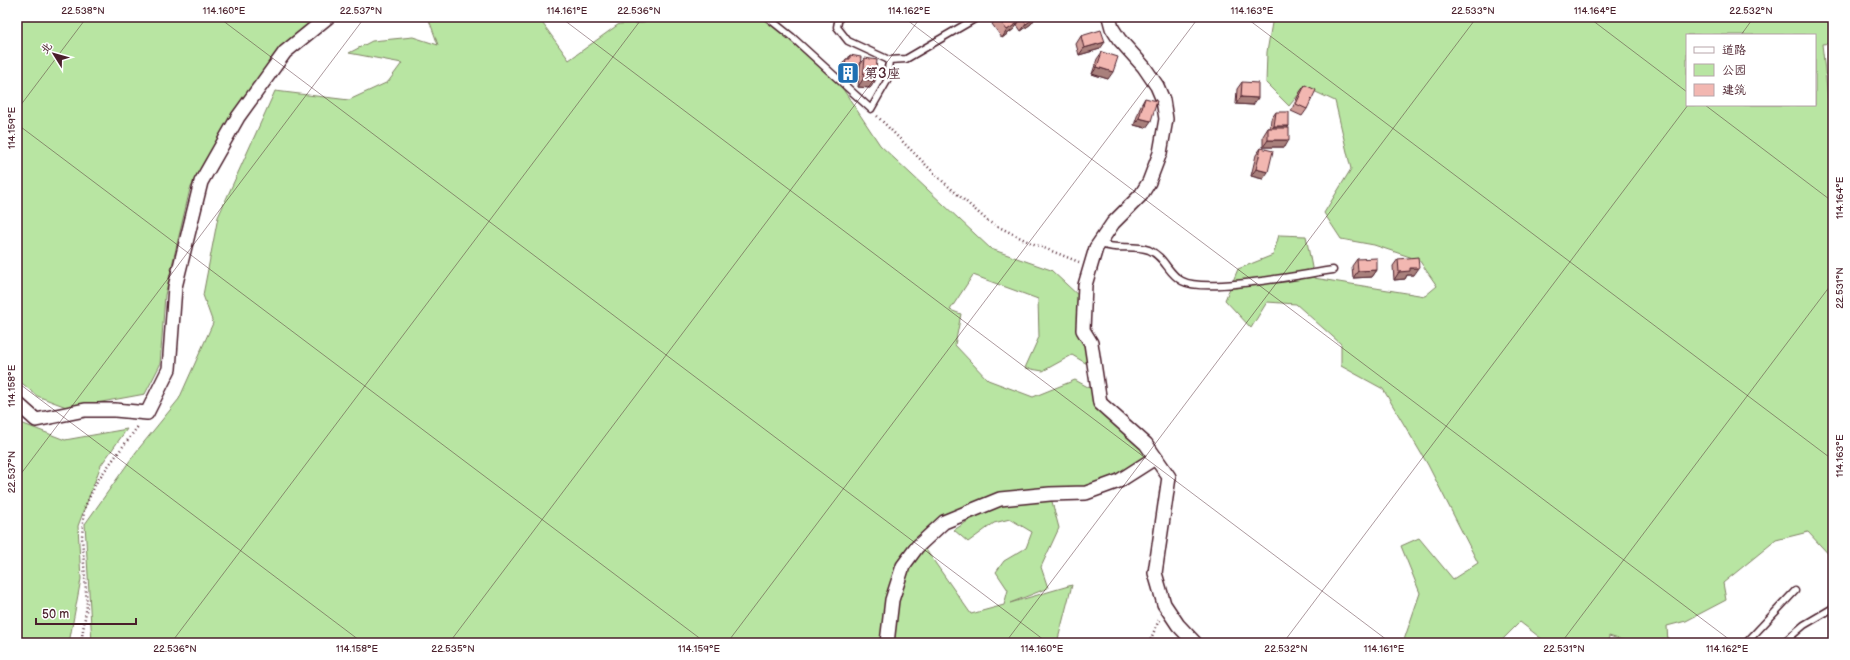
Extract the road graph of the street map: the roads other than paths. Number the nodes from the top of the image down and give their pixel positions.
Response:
1 (328, 17) edge
2 (767, 17) edge
3 (839, 17) edge
4 (978, 17) edge
5 (1109, 17) edge
6 (888, 60) junction
7 (1099, 243) junction
8 (1333, 270) dead end
9 (17, 404) edge
10 (1156, 458) junction
11 (1795, 591) dead end
12 (1833, 608) edge
13 (887, 643) edge
14 (1195, 643) edge
15 (1746, 643) edge
16 (1783, 643) edge

1 - 9 street
2 - 6 lane
3 - 6 lane
4 - 6 lane
5 - 7 street
7 - 8 lane
7 - 10 street
10 - 13 street
10 - 14 street
11 - 15 lane
12 - 16 lane

